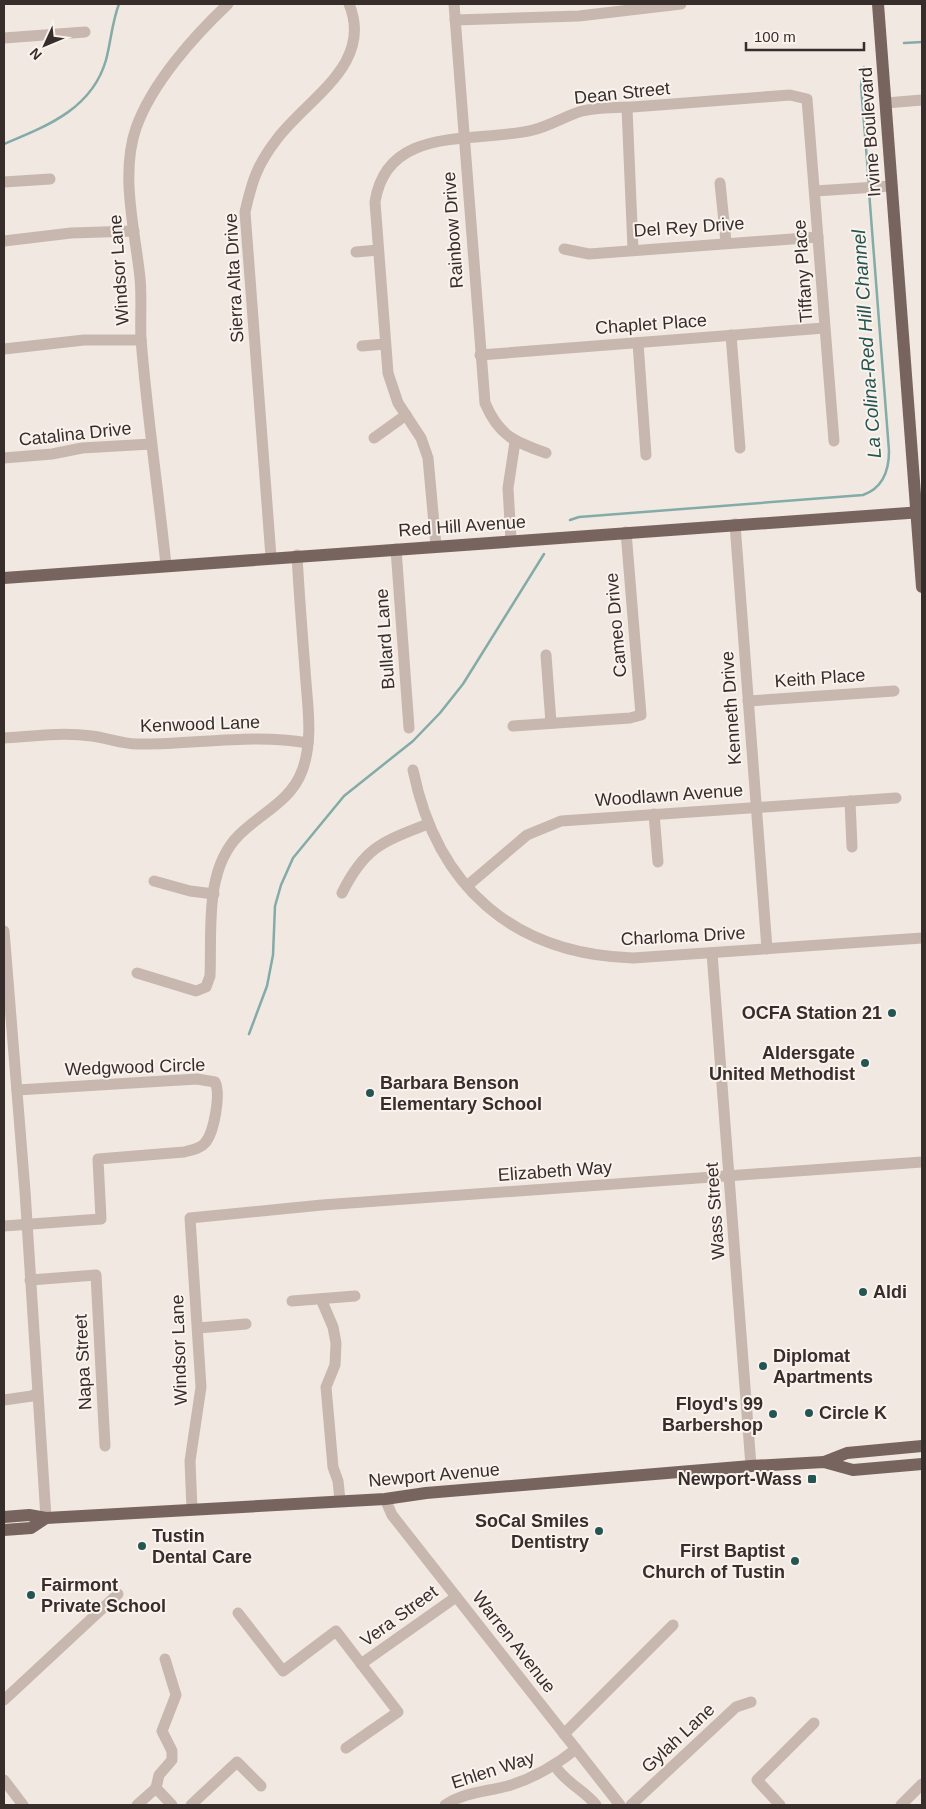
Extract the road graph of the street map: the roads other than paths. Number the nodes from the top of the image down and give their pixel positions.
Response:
1 (228, 4) edge
2 (350, 4) edge
3 (454, 4) edge
4 (681, 4) edge
5 (878, 4) edge
6 (455, 20) junction
7 (85, 32) dead end
8 (4, 38) edge
9 (807, 98) joint
10 (922, 100) edge
11 (886, 103) junction
12 (627, 108) junction
13 (464, 137) junction
14 (50, 179) dead end
15 (4, 182) edge
16 (720, 183) dead end
17 (892, 186) junction
18 (815, 191) junction
19 (134, 231) junction
20 (818, 236) junction
21 (4, 241) edge
22 (726, 242) junction
23 (564, 249) dead end
24 (633, 249) junction
25 (378, 250) junction
26 (356, 252) dead end
27 (824, 328) junction
28 (732, 335) junction
29 (141, 340) junction
30 (638, 343) junction
31 (385, 344) junction
32 (362, 346) dead end
33 (4, 349) edge
34 (480, 355) junction
35 (406, 415) junction
36 (374, 438) dead end
37 (834, 441) dead end
38 (515, 442) junction
39 (151, 444) junction
40 (740, 448) dead end
41 (546, 453) dead end
42 (646, 455) dead end
43 (4, 458) edge
44 (919, 512) edge
45 (735, 524) junction
46 (626, 532) junction
47 (511, 540) junction
48 (436, 546) junction
49 (396, 549) junction
50 (297, 556) junction
51 (271, 557) junction
52 (166, 565) junction
53 (4, 578) edge
54 (922, 588) edge
55 (546, 655) dead end
56 (894, 690) dead end
57 (748, 701) junction
58 (551, 723) junction
59 (513, 726) dead end
60 (409, 728) dead end
61 (4, 738) edge
62 (308, 743) junction
63 (413, 770) dead end
64 (896, 798) dead end
65 (850, 801) junction
66 (756, 807) junction
67 (654, 814) junction
68 (428, 824) junction
69 (852, 846) dead end
70 (658, 862) dead end
71 (154, 880) dead end
72 (467, 886) junction
73 (342, 893) dead end
74 (214, 894) junction
75 (4, 931) edge
76 (922, 938) edge
77 (766, 949) junction
78 (712, 953) junction
79 (137, 973) dead end
80 (17, 1090) junction
81 (922, 1162) edge
82 (730, 1176) junction
83 (190, 1218) joint
84 (26, 1224) junction
85 (4, 1226) edge
86 (30, 1280) junction
87 (355, 1296) dead end
88 (321, 1299) junction
89 (292, 1300) dead end
90 (246, 1324) dead end
91 (198, 1328) junction
92 (4, 1393) edge
93 (37, 1393) junction
94 (4, 1400) edge
95 (105, 1446) dead end
96 (922, 1446) edge
97 (824, 1462) junction
98 (922, 1464) edge
99 (750, 1466) junction
100 (385, 1498) junction
101 (340, 1500) junction
102 (192, 1510) junction
103 (4, 1517) edge
104 (46, 1518) junction
105 (4, 1530) edge
106 (118, 1594) dead end
107 (456, 1597) junction
108 (238, 1613) dead end
109 (673, 1625) dead end
110 (165, 1659) dead end
111 (361, 1664) junction
112 (4, 1700) edge
113 (751, 1702) dead end
114 (814, 1723) dead end
115 (564, 1734) junction
116 (346, 1748) dead end
117 (576, 1749) junction
118 (555, 1766) junction
119 (4, 1780) edge
120 (922, 1784) edge
121 (262, 1786) dead end
122 (156, 1788) junction
123 (465, 1794) junction
124 (23, 1805) edge
125 (137, 1805) edge
126 (172, 1805) edge
127 (191, 1805) edge
128 (445, 1805) edge
129 (470, 1805) edge
130 (596, 1805) edge
131 (620, 1805) edge
132 (632, 1805) edge
133 (780, 1805) edge
134 (901, 1805) edge

1 - 19 street, Windsor Lane
2 - 51 street, Sierra Alta Drive
3 - 6 street, Rainbow Drive
4 - 6 street
5 - 11 main road, Irvine Boulevard
6 - 13 street, Rainbow Drive
7 - 8 street
9 - 12 street, Dean Street
9 - 18 street, Tiffany Place
10 - 11 street
11 - 17 main road, Irvine Boulevard
12 - 13 street, Dean Street
12 - 24 street
13 - 25 street, Dean Street
13 - 34 street, Rainbow Drive
14 - 15 street
16 - 22 street
17 - 18 street
17 - 44 main road, Irvine Boulevard
18 - 20 street, Tiffany Place
19 - 21 street
19 - 29 street, Windsor Lane
20 - 22 street, Del Rey Drive
20 - 27 street, Tiffany Place
22 - 24 street, Del Rey Drive
23 - 24 street, Del Rey Drive
25 - 26 street
25 - 31 street
27 - 28 street, Chaplet Place
27 - 37 street, Tiffany Place
28 - 30 street, Chaplet Place
28 - 40 street
29 - 33 street
29 - 39 street, Windsor Lane
30 - 34 street, Chaplet Place
30 - 42 street
31 - 32 street
31 - 35 street
34 - 38 street, Rainbow Drive
35 - 36 street
35 - 48 street
38 - 41 street, Rainbow Drive
38 - 47 street
39 - 43 street, Catalina Drive
39 - 52 street, Windsor Lane
44 - 45 main road, Red Hill Avenue
44 - 54 main road, Irvine Boulevard
45 - 46 main road, Red Hill Avenue
45 - 57 street, Kenneth Drive
46 - 47 main road, Red Hill Avenue
46 - 58 street, Cameo Drive
47 - 48 main road, Red Hill Avenue
48 - 49 main road, Red Hill Avenue
49 - 50 main road, Red Hill Avenue
49 - 60 street, Bullard Lane
50 - 51 main road, Red Hill Avenue
50 - 62 street
51 - 52 main road, Red Hill Avenue
52 - 53 main road, Red Hill Avenue
55 - 58 street
56 - 57 street, Keith Place
57 - 66 street, Kenneth Drive
58 - 59 street
61 - 62 street, Kenwood Lane
62 - 74 street
63 - 68 street
64 - 65 street, Woodlawn Avenue
65 - 66 street, Woodlawn Avenue
65 - 69 street
66 - 67 street, Woodlawn Avenue
66 - 77 street, Kenneth Drive
67 - 70 street
67 - 72 street, Woodlawn Avenue
68 - 72 street
68 - 73 street
71 - 74 street
72 - 78 street, Charloma Drive
74 - 79 street
75 - 80 street
76 - 77 street, Charloma Drive
77 - 78 street, Charloma Drive
78 - 82 street, Wass Street
80 - 84 street
80 - 84 street, Wedgwood Circle
81 - 82 street, Elizabeth Way
82 - 83 street, Elizabeth Way
82 - 99 street, Wass Street
83 - 91 street, Windsor Lane
84 - 85 street
84 - 86 street
86 - 93 street
86 - 95 street, Napa Street
87 - 88 street
88 - 89 street
88 - 101 street
90 - 91 street
91 - 102 street, Windsor Lane
92 - 93 street
93 - 94 street
93 - 104 street
96 - 97 main road, Newport Avenue
97 - 98 main road, Newport Avenue
97 - 99 main road, Newport Avenue
99 - 100 main road, Newport Avenue
100 - 101 main road, Newport Avenue
100 - 107 street, Warren Avenue
101 - 102 main road, Newport Avenue
102 - 104 main road, Newport Avenue
103 - 104 main road, Newport Avenue
104 - 105 main road, Newport Avenue
106 - 112 street
107 - 111 street, Vera Street
107 - 115 street, Warren Avenue
108 - 111 street
109 - 115 street
110 - 122 street
111 - 116 street
113 - 132 street, Gylah Lane
114 - 133 street
115 - 117 street, Warren Avenue
117 - 118 street, Ehlen Way
117 - 131 street, Warren Avenue
118 - 123 street, Ehlen Way
118 - 130 street
119 - 124 street
120 - 134 street
121 - 127 street
122 - 125 street
122 - 126 street
123 - 128 street, Ehlen Way
123 - 129 street

